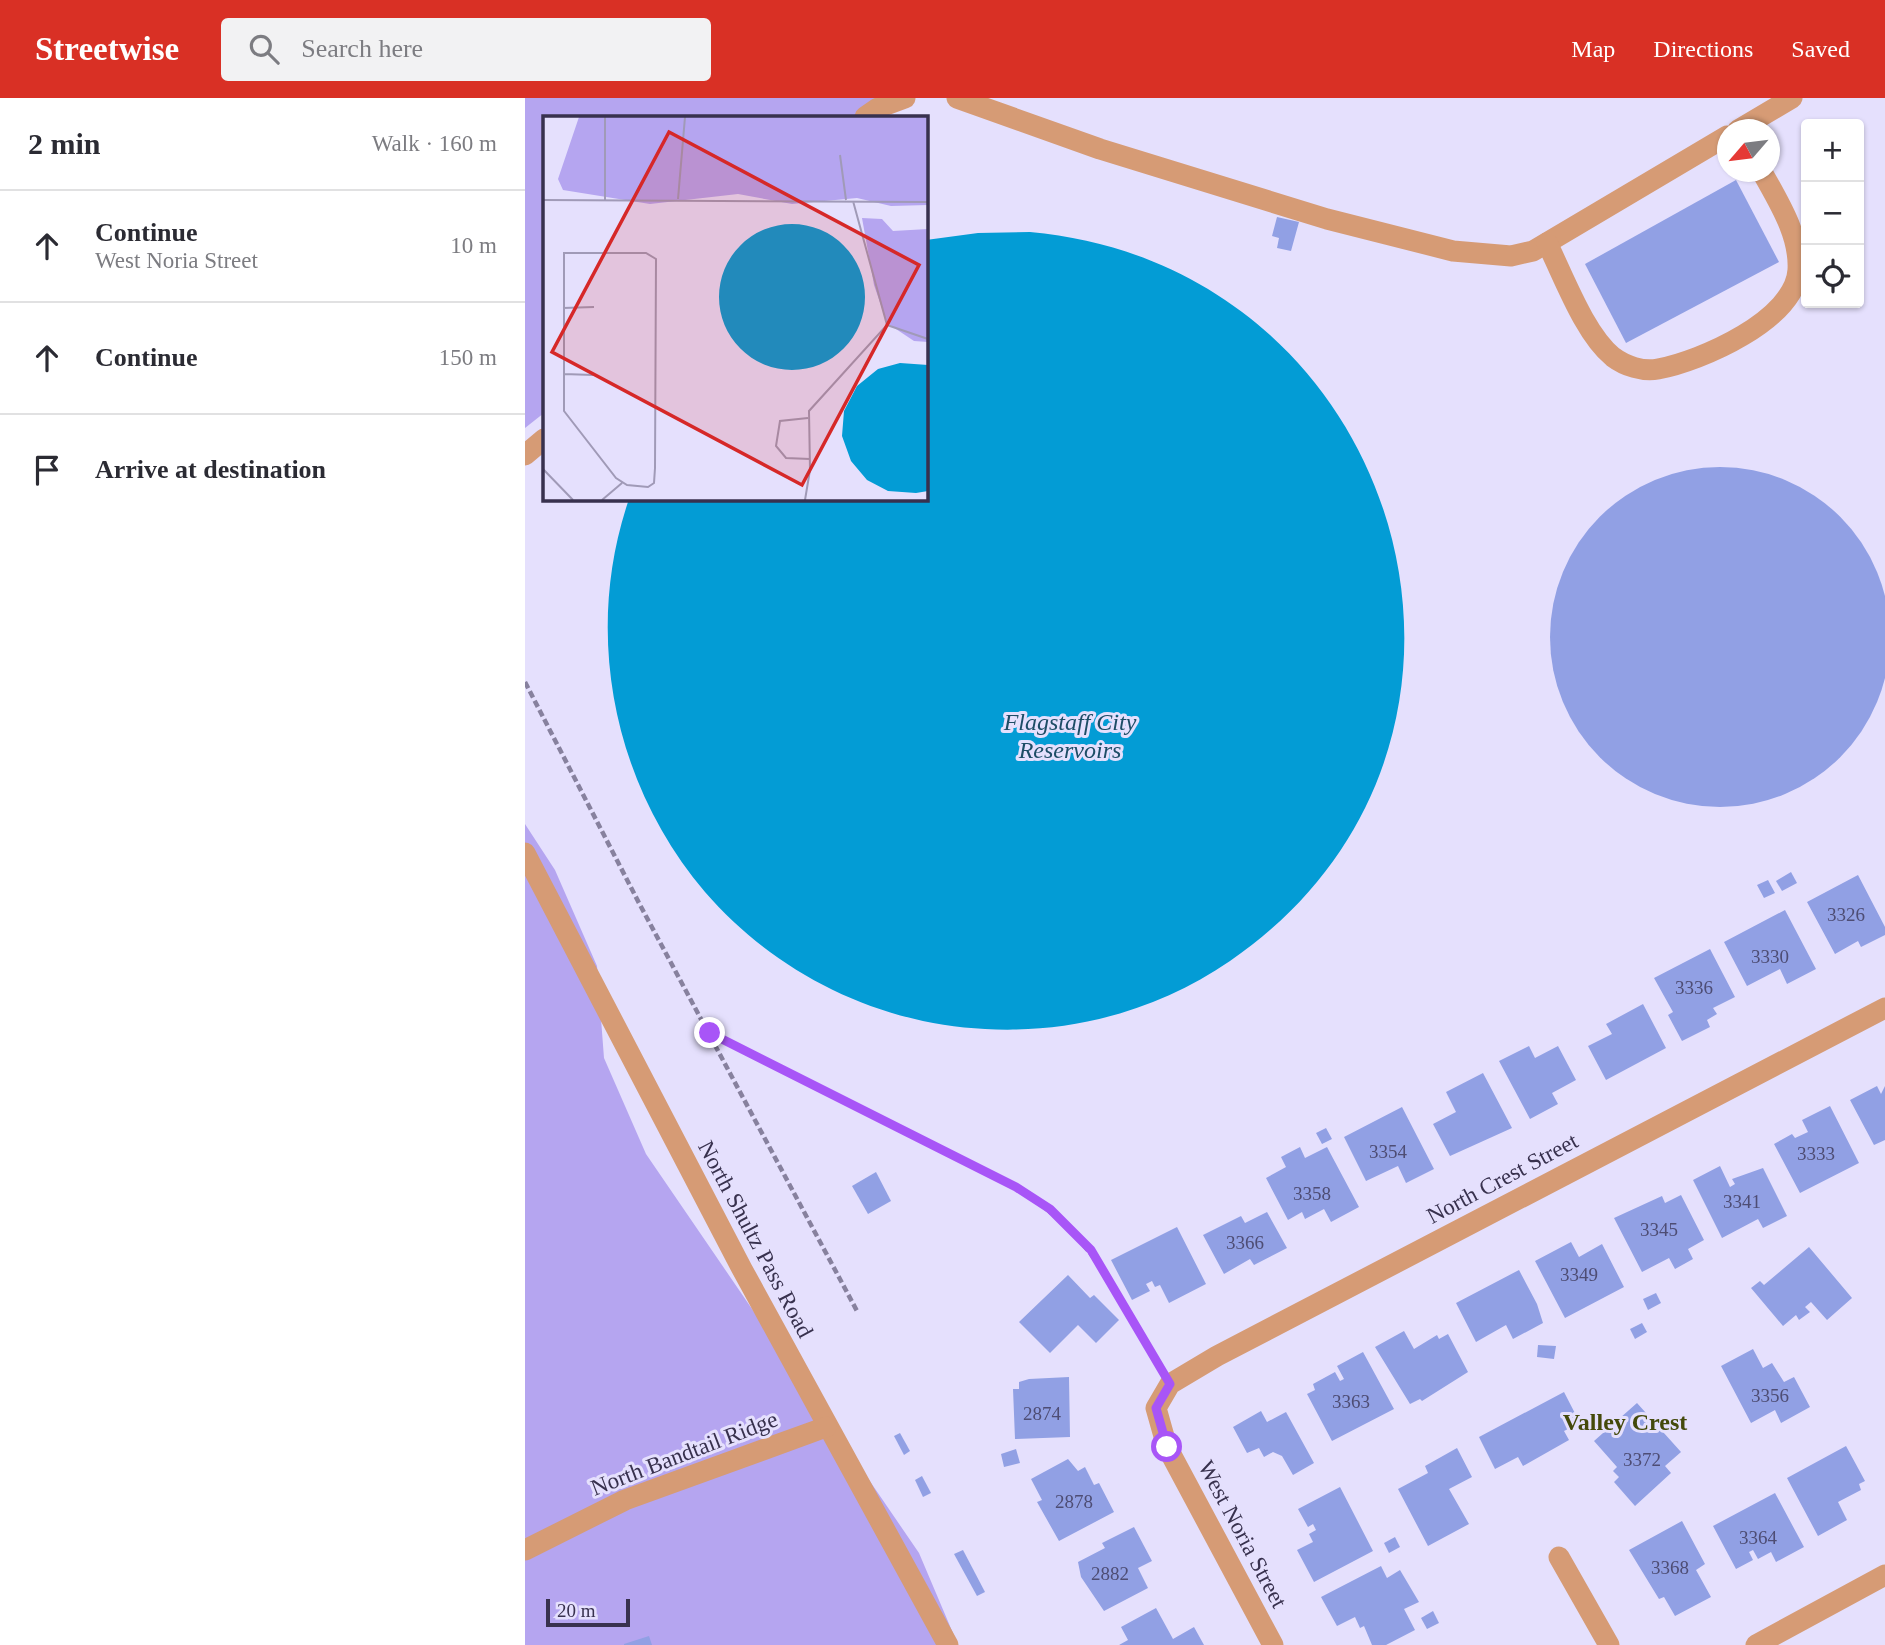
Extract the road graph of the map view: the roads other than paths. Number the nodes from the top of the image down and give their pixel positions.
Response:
1 (957, 98) edge
2 (1792, 98) edge
3 (900, 99) edge
4 (866, 116) edge
5 (1756, 119) edge
6 (1717, 142) edge
7 (1767, 182) edge
8 (1546, 243) junction
9 (543, 440) edge
10 (525, 455) edge
11 (525, 853) edge
12 (1885, 1008) edge
13 (1156, 1408) joint
14 (826, 1427) junction
15 (525, 1550) edge
16 (1559, 1557) dead end
17 (1885, 1574) edge
18 (948, 1645) edge
19 (1273, 1645) edge
20 (1609, 1645) edge
21 (1756, 1645) edge

1 - 8 street
2 - 5 street
3 - 4 street
6 - 8 street
7 - 8 street
9 - 10 street
11 - 14 street, North Shultz Pass Road
12 - 13 street, North Crest Street
13 - 19 street, West Noria Street
14 - 15 street, North Bandtail Ridge
14 - 18 street, North Shultz Pass Road
16 - 20 street
17 - 21 street

